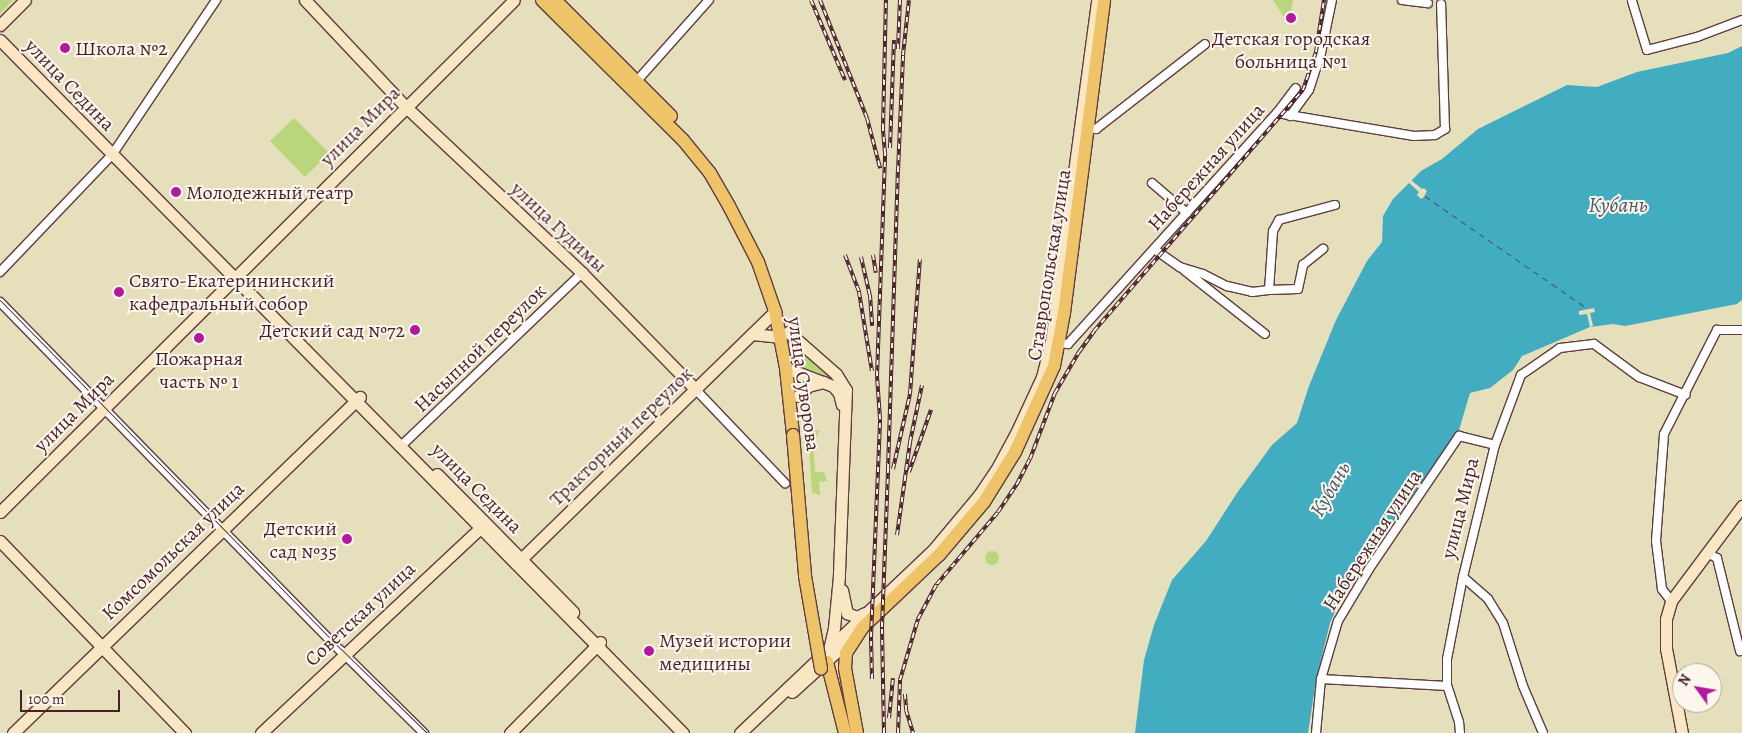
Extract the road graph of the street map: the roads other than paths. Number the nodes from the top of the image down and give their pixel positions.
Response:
1 (25, 0) edge
2 (216, 0) edge
3 (305, 0) edge
4 (504, 0) edge
5 (514, 0) edge
6 (542, 0) edge
7 (555, 0) edge
8 (708, 0) edge
9 (1097, 0) edge
10 (1104, 0) edge
11 (1332, 0) edge
12 (1402, 0) edge
13 (1632, 1) edge
14 (1428, 3) dead end
15 (1441, 4) dead end
16 (1742, 20) edge
17 (0, 25) edge
18 (0, 40) edge
19 (1205, 44) dead end
20 (633, 84) junction
21 (1296, 88) dead end
22 (404, 105) junction
23 (1277, 113) junction
24 (1290, 116) junction
25 (1084, 128) junction
26 (112, 155) junction
27 (1152, 183) dead end
28 (1335, 204) dead end
29 (1187, 213) junction
30 (1154, 249) junction
31 (1323, 249) dead end
32 (1180, 267) junction
33 (0, 272) edge
34 (582, 273) junction
35 (235, 275) junction
36 (1269, 290) junction
37 (0, 302) edge
38 (779, 310) junction
39 (1742, 330) edge
40 (752, 334) junction
41 (785, 334) junction
42 (1265, 334) dead end
43 (1056, 343) junction
44 (790, 370) junction
45 (823, 382) junction
46 (838, 383) junction
47 (696, 390) junction
48 (1686, 395) junction
49 (798, 396) junction
50 (358, 399) junction
51 (101, 407) junction
52 (797, 435) junction
53 (402, 445) junction
54 (1494, 445) junction
55 (785, 483) dead end
56 (0, 506) edge
57 (0, 512) edge
58 (1740, 514) edge
59 (482, 525) junction
60 (222, 531) junction
61 (0, 541) edge
62 (1708, 553) junction
63 (518, 562) junction
64 (839, 576) junction
65 (1463, 577) junction
66 (1671, 601) junction
67 (871, 609) junction
68 (863, 628) junction
69 (599, 644) junction
70 (830, 646) junction
71 (101, 647) junction
72 (1740, 651) dead end
73 (344, 655) junction
74 (1321, 679) junction
75 (1446, 686) junction
76 (751, 732) edge
77 (13, 733) edge
78 (185, 733) edge
79 (261, 733) edge
80 (424, 733) edge
81 (510, 733) edge
82 (683, 733) edge
83 (692, 733) edge
84 (740, 733) edge
85 (836, 733) edge
86 (845, 733) edge
87 (857, 733) edge
88 (1316, 733) edge
89 (1460, 733) edge
90 (1543, 733) edge
91 (1682, 733) edge

1 - 17 street
2 - 26 street
3 - 22 street, улица Гудимы
4 - 22 street, улица Мира
5 - 22 street, улица Мира
6 - 20 main road, улица Суворова
7 - 20 main road, улица Суворова
8 - 20 street
9 - 25 street, Ставропольская улица
10 - 25 main road, Ставропольская улица
11 - 24 street, Набережная улица
12 - 14 street
13 - 16 street
15 - 24 street
18 - 26 street, улица Седина
19 - 25 street
20 - 38 main road, улица Суворова
21 - 23 street, Набережная улица
22 - 34 street, улица Гудимы
22 - 35 street, улица Мира
23 - 24 street
23 - 29 street, Набережная улица
25 - 43 main road, Ставропольская улица
26 - 33 street
26 - 35 street, улица Седина
27 - 29 street
28 - 36 street
29 - 30 street, Набережная улица
30 - 32 street
30 - 43 street, Набережная улица
31 - 36 street
32 - 36 street
32 - 42 street
34 - 47 street, улица Гудимы
34 - 53 street, Насыпной переулок
35 - 50 street, улица Седина
35 - 51 street, улица Мира
37 - 51 street
38 - 40 street, Тракторный переулок
38 - 41 main road, улица Суворова
39 - 48 street
40 - 41 street
40 - 47 street, Тракторный переулок
41 - 44 main road, улица Суворова
41 - 46 street
43 - 67 street, Ставропольская улица
43 - 68 main road, Ставропольская улица
44 - 45 street
44 - 49 main road, улица Суворова
44 - 52 main road, улица Суворова
45 - 46 street
45 - 49 street
46 - 64 street, улица Суворова
47 - 55 street, улица Гудимы
47 - 63 street, Тракторный переулок
48 - 54 street, улица Мира
48 - 66 street
49 - 52 main road, улица Суворова
50 - 53 street, улица Седина
50 - 60 street, Комсомольская улица
51 - 56 street, улица Мира
51 - 57 street, улица Мира
51 - 60 street
52 - 85 main road, улица Суворова, bridge
52 - 86 main road, улица Суворова
53 - 59 street, улица Седина
54 - 65 street, улица Мира
54 - 74 street, Набережная улица
58 - 62 street
59 - 63 street, улица Седина
59 - 73 street, Советская улица
60 - 71 street, Комсомольская улица
60 - 73 street
61 - 71 street
62 - 66 street
62 - 72 street
63 - 69 street, улица Седина
64 - 67 street
64 - 70 street
65 - 75 street, улица Мира
65 - 90 street
66 - 91 street
67 - 70 street, Ставропольская улица
68 - 76 street, Ставропольская улица
68 - 87 main road
69 - 81 street
69 - 82 street, улица Седина
69 - 83 street, улица Седина
70 - 84 street, Ставропольская улица
71 - 77 street, Комсомольская улица
71 - 78 street
73 - 79 street, Советская улица
73 - 80 street
74 - 75 street
74 - 88 street, Набережная улица
75 - 89 street, улица Мира

